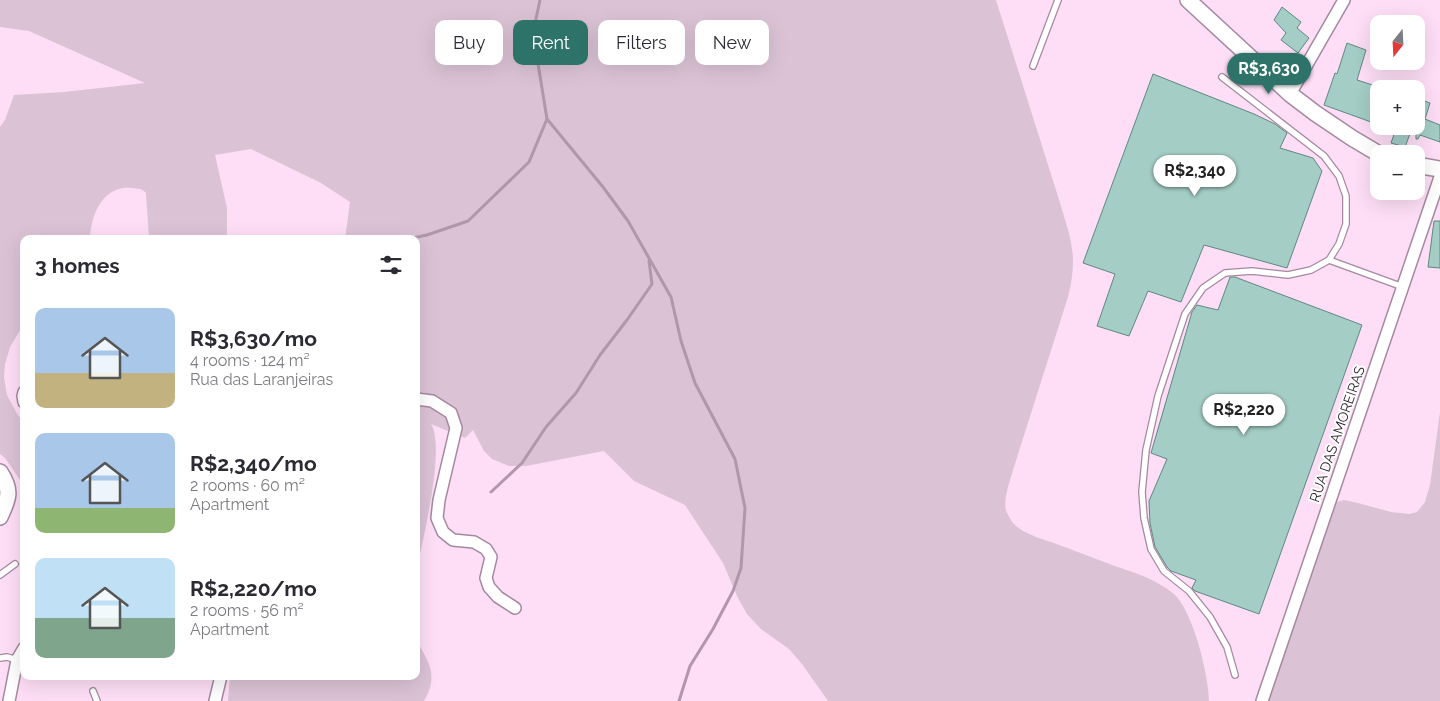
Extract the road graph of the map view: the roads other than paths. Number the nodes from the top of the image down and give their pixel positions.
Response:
1 (1058, 0) edge
2 (1188, 0) edge
3 (1344, 0) edge
4 (1033, 66) dead end
5 (1222, 77) dead end
6 (1290, 94) junction
7 (1370, 148) edge
8 (1425, 166) edge
9 (1440, 169) edge
10 (1440, 177) edge
11 (1329, 260) junction
12 (1403, 287) junction
13 (420, 399) edge
14 (0, 472) edge
15 (0, 517) edge
16 (15, 564) dead end
17 (0, 575) edge
18 (515, 608) dead end
19 (20, 655) edge
20 (0, 658) edge
21 (17, 660) junction
22 (1235, 675) dead end
23 (220, 680) edge
24 (93, 691) dead end
25 (9, 701) edge
26 (98, 701) edge
27 (215, 701) edge
28 (1262, 701) edge

1 - 4 lane
2 - 6 street
3 - 6 street
5 - 11 lane
6 - 7 street
8 - 9 street
10 - 12 street, RUA DAS AMOREIRAS
11 - 12 lane
11 - 22 lane
12 - 28 street, RUA DAS AMOREIRAS
13 - 18 street
14 - 15 street
16 - 17 lane
19 - 21 street
20 - 21 lane
21 - 25 street
23 - 27 street
24 - 26 lane

